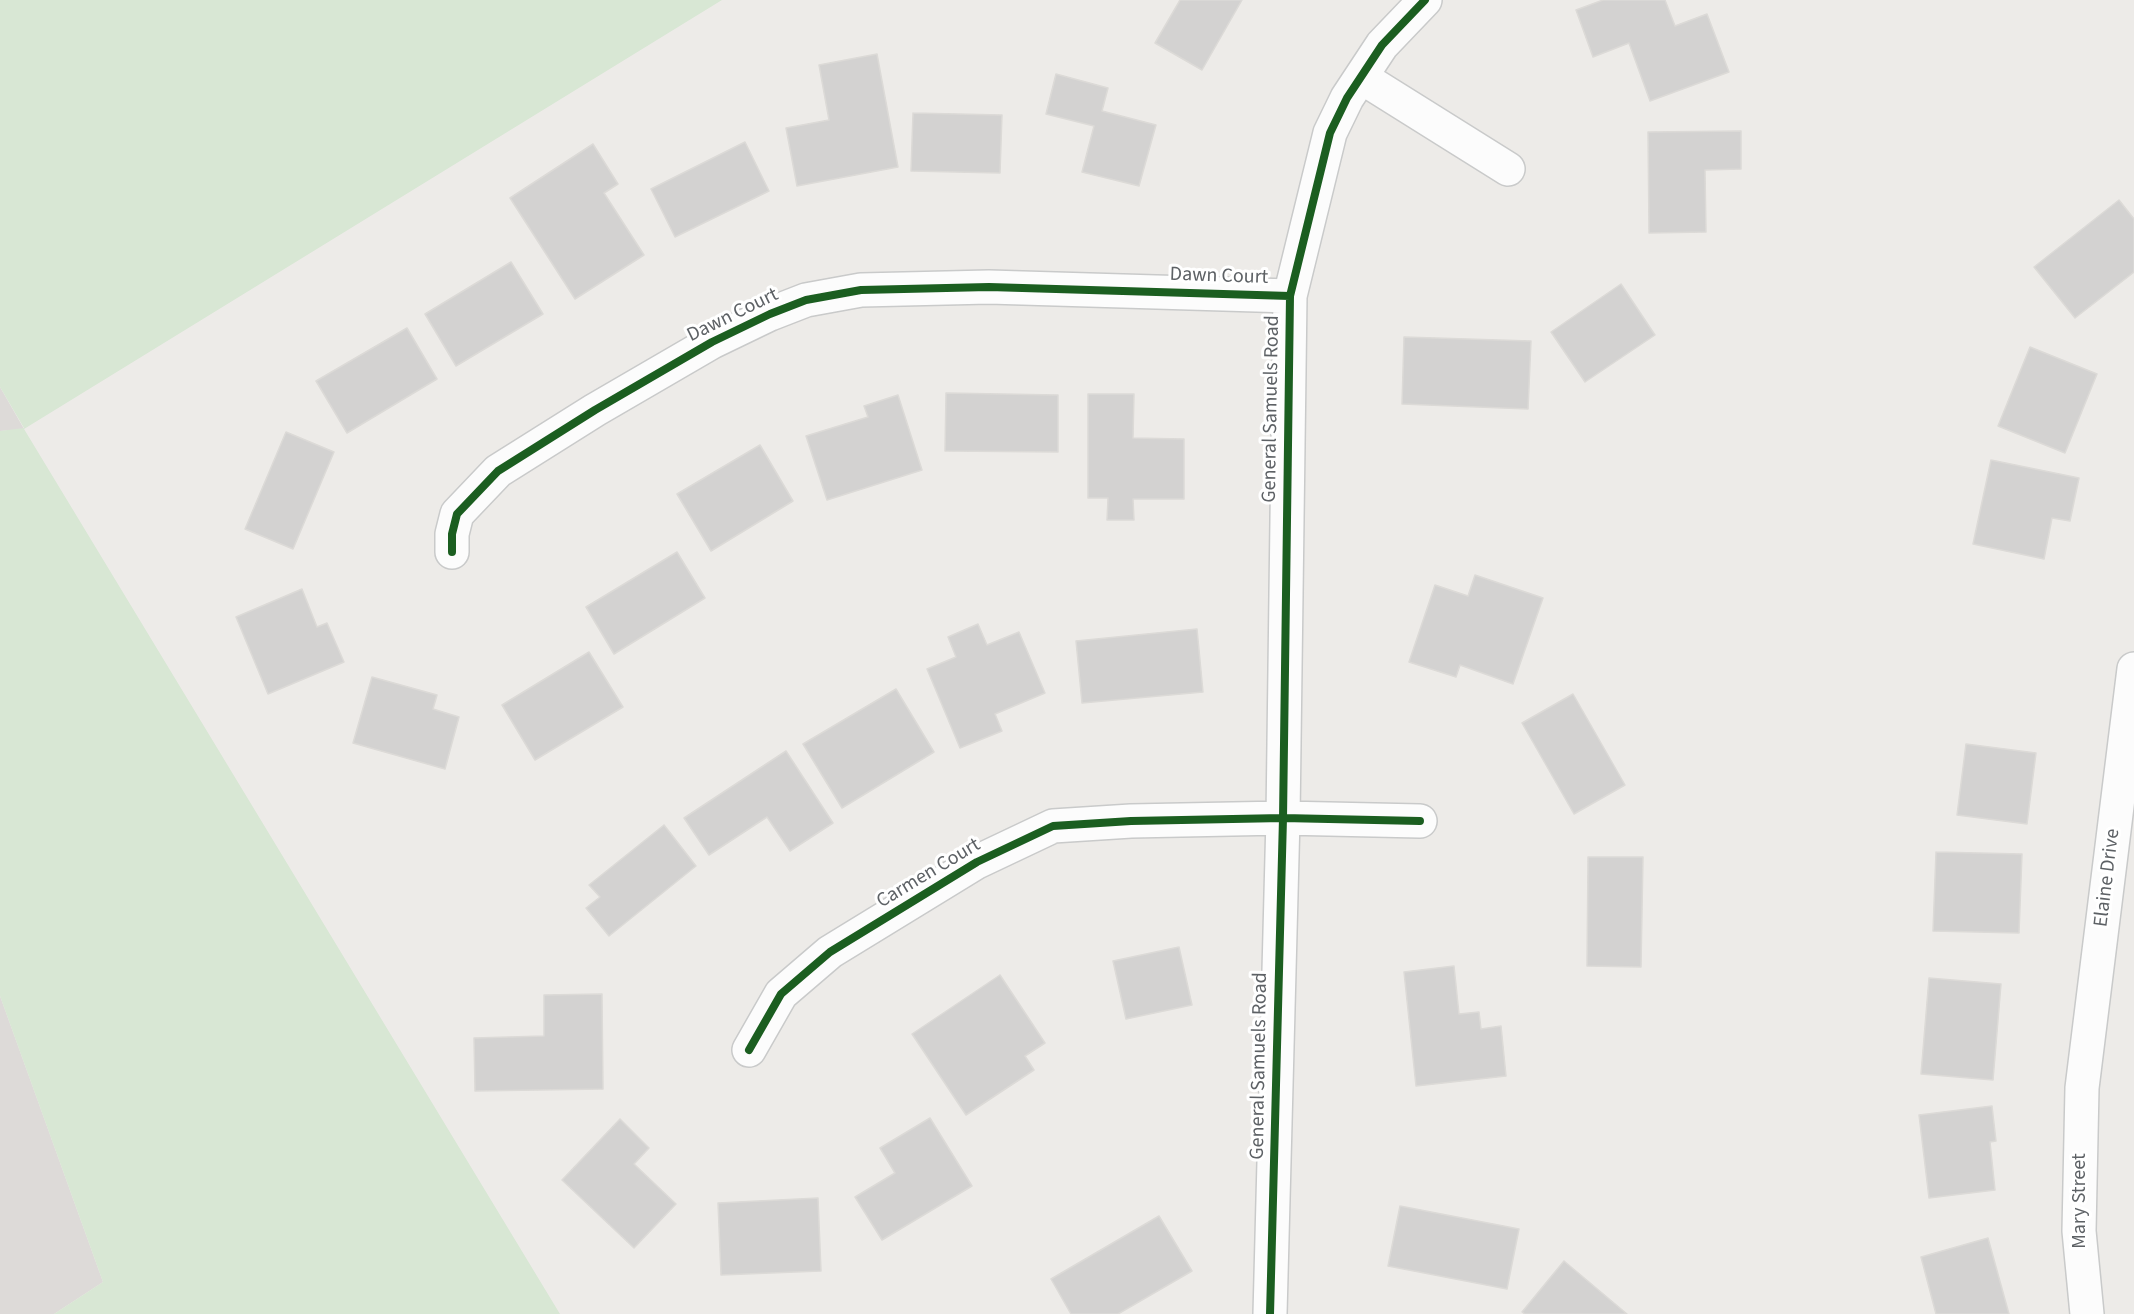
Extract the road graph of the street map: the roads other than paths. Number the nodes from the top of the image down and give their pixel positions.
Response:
1 (1425, 0) edge
2 (1361, 77) junction
3 (1508, 169) dead end
4 (1290, 296) junction
5 (452, 552) dead end
6 (2134, 669) edge
7 (1283, 818) junction
8 (1420, 821) dead end
9 (749, 1050) dead end
10 (2082, 1088) joint
11 (1270, 1314) edge
12 (2087, 1314) edge

1 - 2 street, General Samuels Road
2 - 3 street
2 - 4 street, General Samuels Road
4 - 5 street, Dawn Court
4 - 7 street, General Samuels Road
6 - 10 street, Elaine Drive
7 - 8 street
7 - 9 street, Carmen Court
7 - 11 street, General Samuels Road
10 - 12 street, Mary Street

